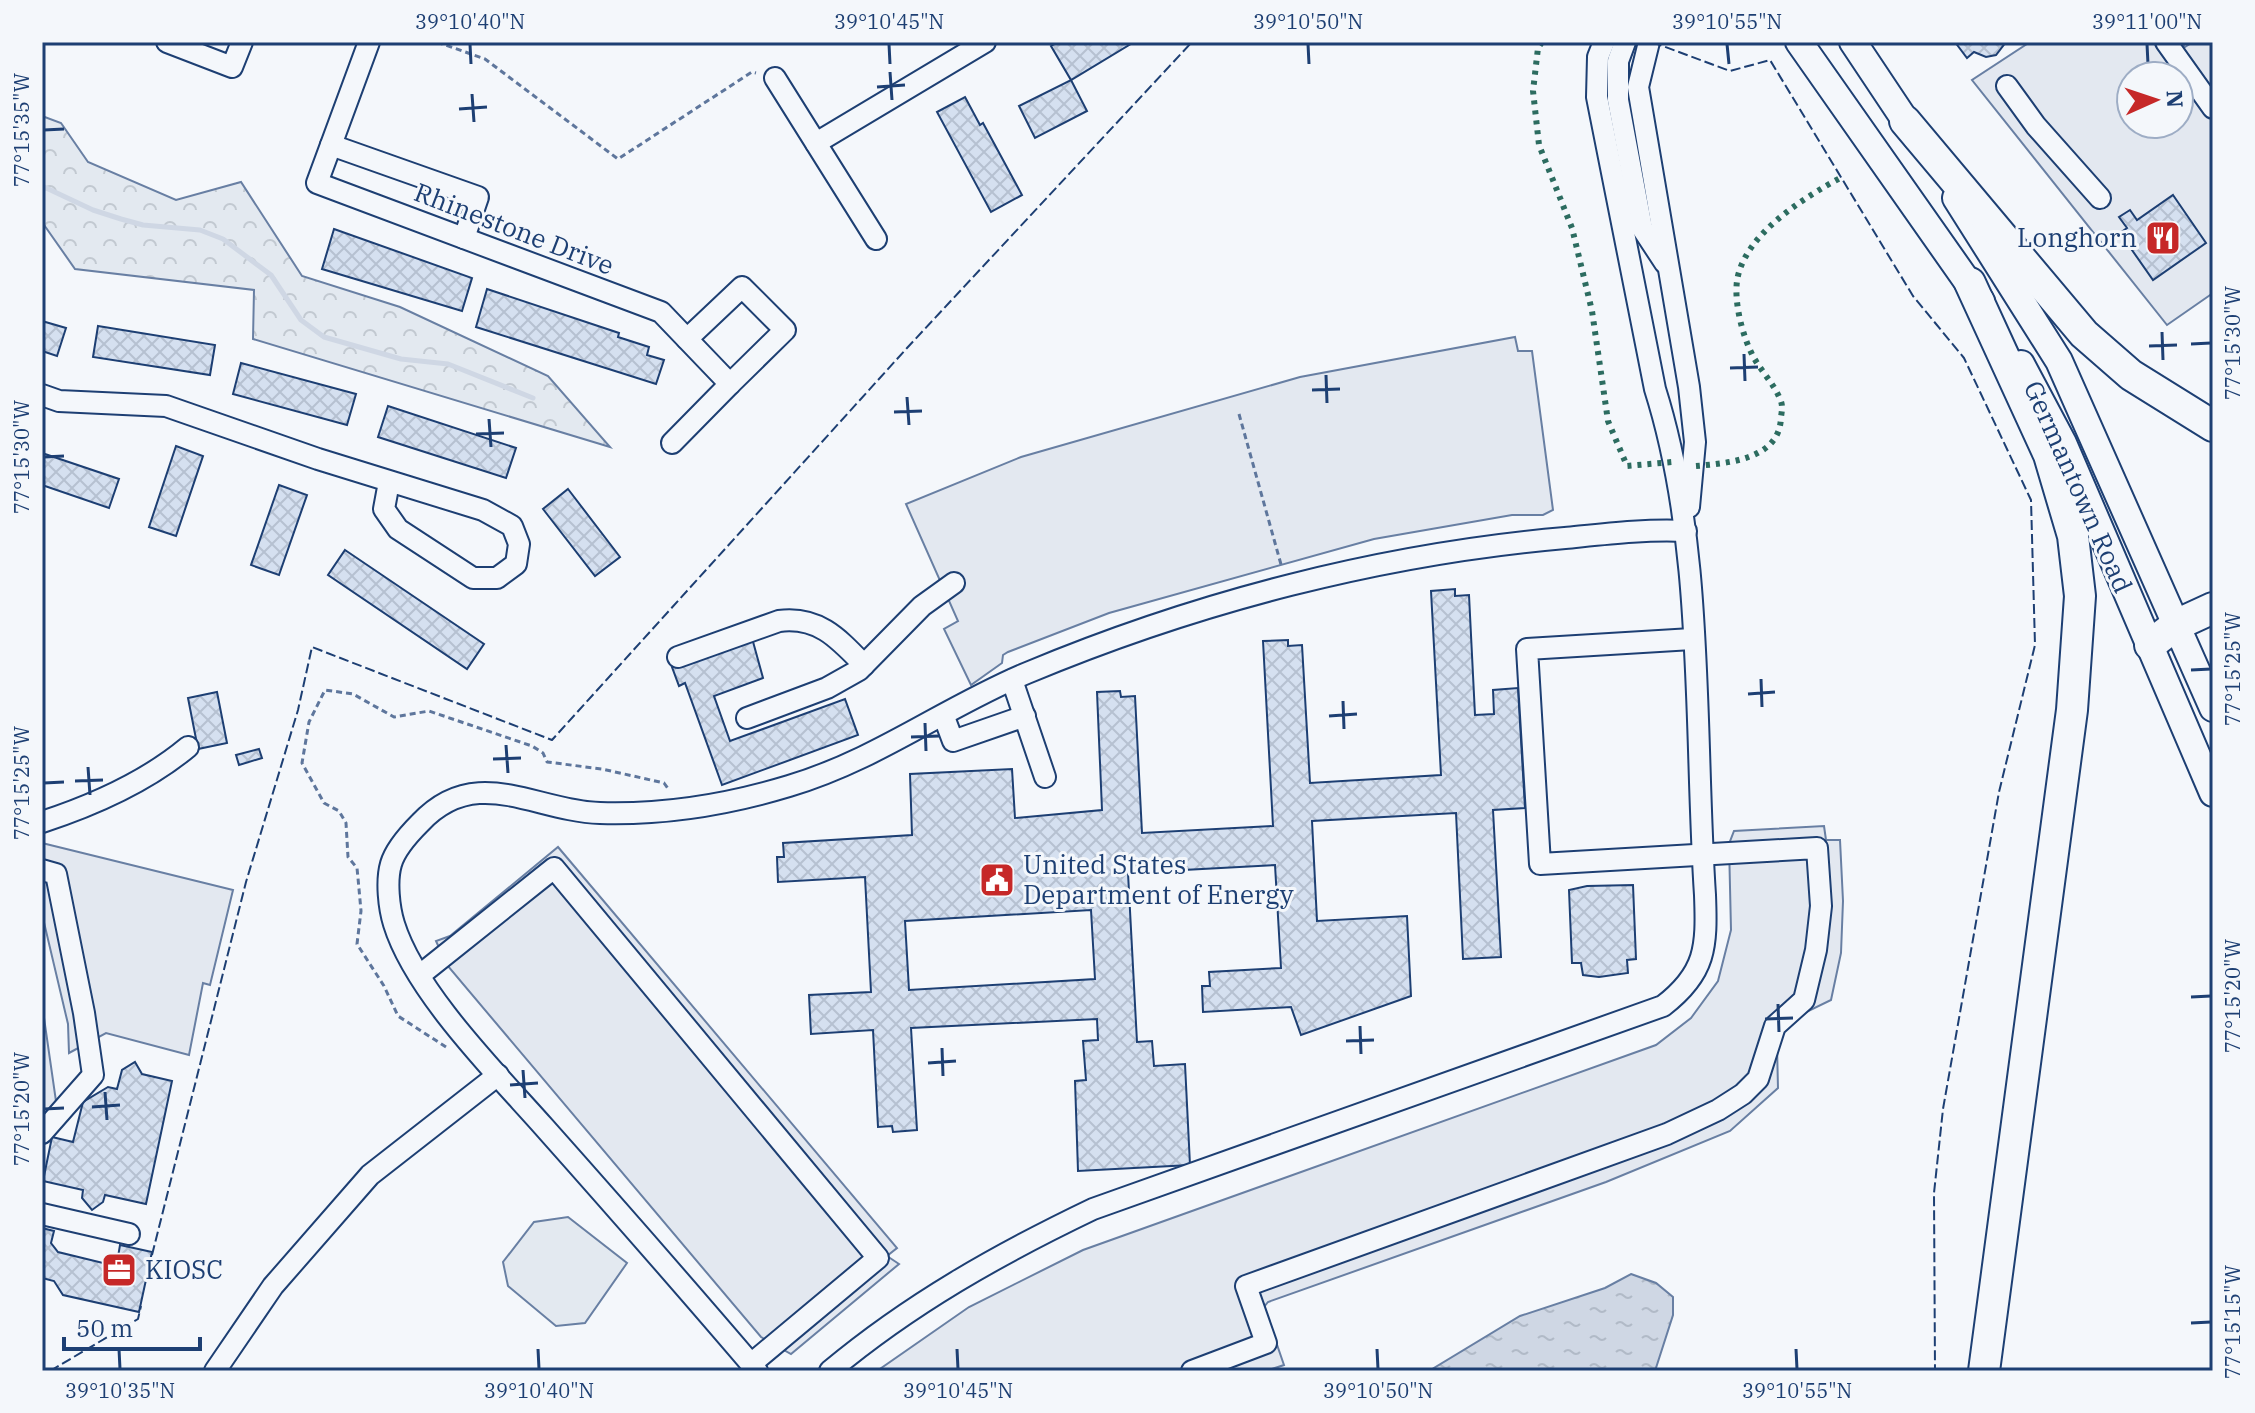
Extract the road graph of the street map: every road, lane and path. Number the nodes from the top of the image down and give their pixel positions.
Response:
1 (167, 42) edge
2 (242, 42) edge
3 (369, 42) edge
4 (437, 42) edge
5 (985, 42) edge
6 (1604, 42) edge
7 (1625, 42) edge
8 (1649, 42) edge
9 (1799, 42) edge
10 (1853, 42) edge
11 (2166, 42) edge
12 (775, 78) joint
13 (2007, 86) dead end
14 (2213, 108) edge
15 (1905, 121) junction
16 (816, 143) junction
17 (331, 145) junction
18 (2100, 198) dead end
19 (464, 238) junction
20 (876, 239) dead end
21 (1669, 270) junction
22 (1970, 283) junction
23 (687, 339) junction
24 (730, 384) junction
25 (42, 395) edge
26 (1239, 414) dead end
27 (2213, 426) edge
28 (672, 443) dead end
29 (389, 482) junction
30 (1686, 531) junction
31 (954, 583) dead end
32 (1287, 587) junction
33 (2213, 608) edge
34 (2176, 625) junction
35 (1692, 639) junction
36 (2150, 645) junction
37 (678, 657) dead end
38 (864, 665) junction
39 (1012, 680) junction
40 (2213, 708) edge
41 (1025, 716) junction
42 (944, 717) junction
43 (747, 718) dead end
44 (188, 747) dead end
45 (1045, 777) dead end
46 (2213, 793) edge
47 (42, 822) edge
48 (1703, 855) junction
49 (42, 870) edge
50 (420, 975) junction
51 (498, 1075) junction
52 (42, 1133) edge
53 (42, 1214) edge
54 (129, 1234) dead end
55 (754, 1368) edge
56 (215, 1371) edge
57 (830, 1371) edge
58 (1192, 1371) edge
59 (1984, 1371) edge

1 - 2 street
3 - 17 street, Rhinestone Drive
4 - 12 path
5 - 16 street
6 - 30 street
7 - 21 street
8 - 21 street
9 - 22 main road, Germantown Road
10 - 15 main road, Germantown Road
11 - 14 street
12 - 16 street
13 - 18 street
15 - 27 highway
15 - 34 main road, Germantown Road
16 - 20 street
17 - 19 street, Rhinestone Drive
17 - 19 street
19 - 23 street, Rhinestone Drive
21 - 30 street
22 - 36 main road, Germantown Road
22 - 59 highway
23 - 24 street, Rhinestone Drive
23 - 24 street
24 - 28 street
25 - 29 street
26 - 32 path
29 - 29 street
30 - 32 street
30 - 35 street
31 - 38 street
32 - 39 street
33 - 34 highway
34 - 36 highway
34 - 40 main road, Germantown Road
35 - 48 street
35 - 48 street
36 - 46 main road, Germantown Road
37 - 38 street
38 - 43 street
39 - 41 street
39 - 42 street
41 - 42 street
41 - 45 street
42 - 50 street
44 - 47 street
48 - 57 street
48 - 58 street
49 - 52 street
50 - 51 street
50 - 55 street
51 - 55 street
51 - 56 street
53 - 54 street

